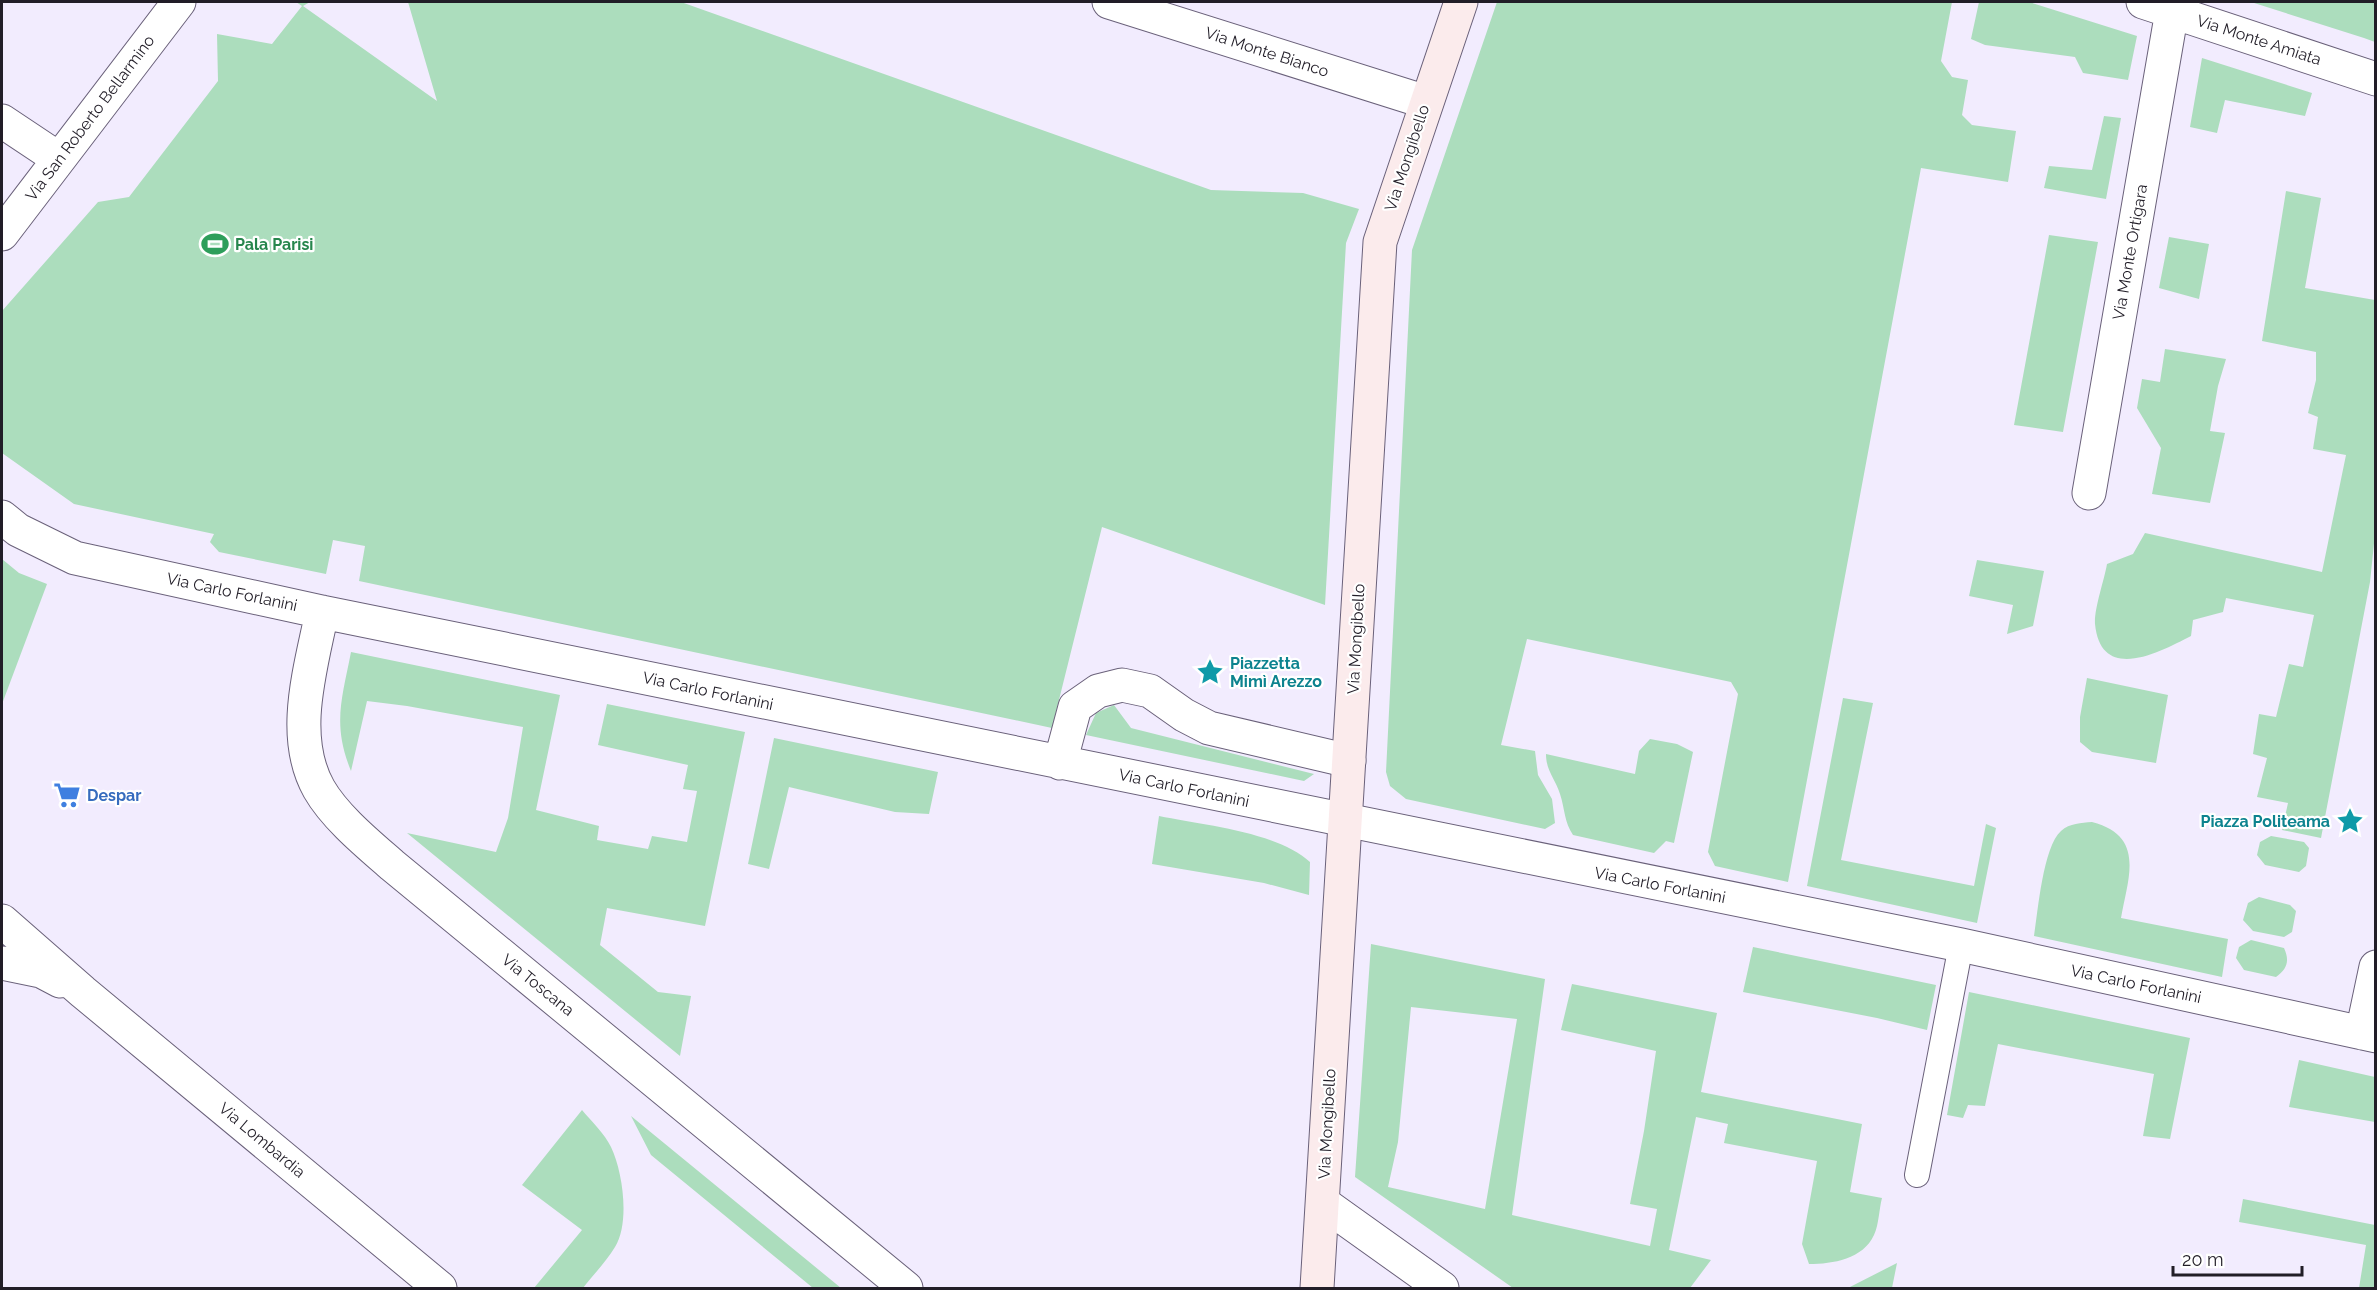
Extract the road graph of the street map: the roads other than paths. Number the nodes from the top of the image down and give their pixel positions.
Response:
1 (179, 2) edge
2 (1461, 2) edge
3 (1125, 4) edge
4 (2158, 6) edge
5 (2376, 79) edge
6 (1426, 102) junction
7 (2, 121) edge
8 (59, 159) junction
9 (2, 234) edge
10 (2089, 493) dead end
11 (2, 516) edge
12 (321, 612) junction
13 (1349, 761) junction
14 (1060, 763) junction
15 (1346, 821) junction
16 (2, 921) edge
17 (1961, 945) junction
18 (2, 963) edge
19 (2376, 967) edge
20 (83, 992) junction
21 (2369, 1035) edge
22 (1917, 1175) dead end
23 (1323, 1203) junction
24 (440, 1288) edge
25 (906, 1288) edge
26 (1317, 1288) edge
27 (1443, 1288) edge

1 - 8 street, Via San Roberto Bellarmino
2 - 6 street, Via Mongibello
3 - 6 street, Via Monte Bianco
4 - 5 street, Via Monte Amiata
4 - 10 street, Via Monte Ortigara
6 - 13 street, Via Mongibello
7 - 8 street
8 - 9 street, Via San Roberto Bellarmino
11 - 12 street, Via Carlo Forlanini
12 - 14 street, Via Carlo Forlanini
12 - 25 street, Via Toscana
13 - 14 street
13 - 15 street, Via Mongibello
14 - 15 street, Via Carlo Forlanini
15 - 17 street, Via Carlo Forlanini
15 - 23 street, Via Mongibello
16 - 20 street
17 - 21 street, Via Carlo Forlanini
17 - 22 lane
18 - 20 street
19 - 21 street
20 - 24 street, Via Lombardia
23 - 26 street, Via Mongibello
23 - 27 street

